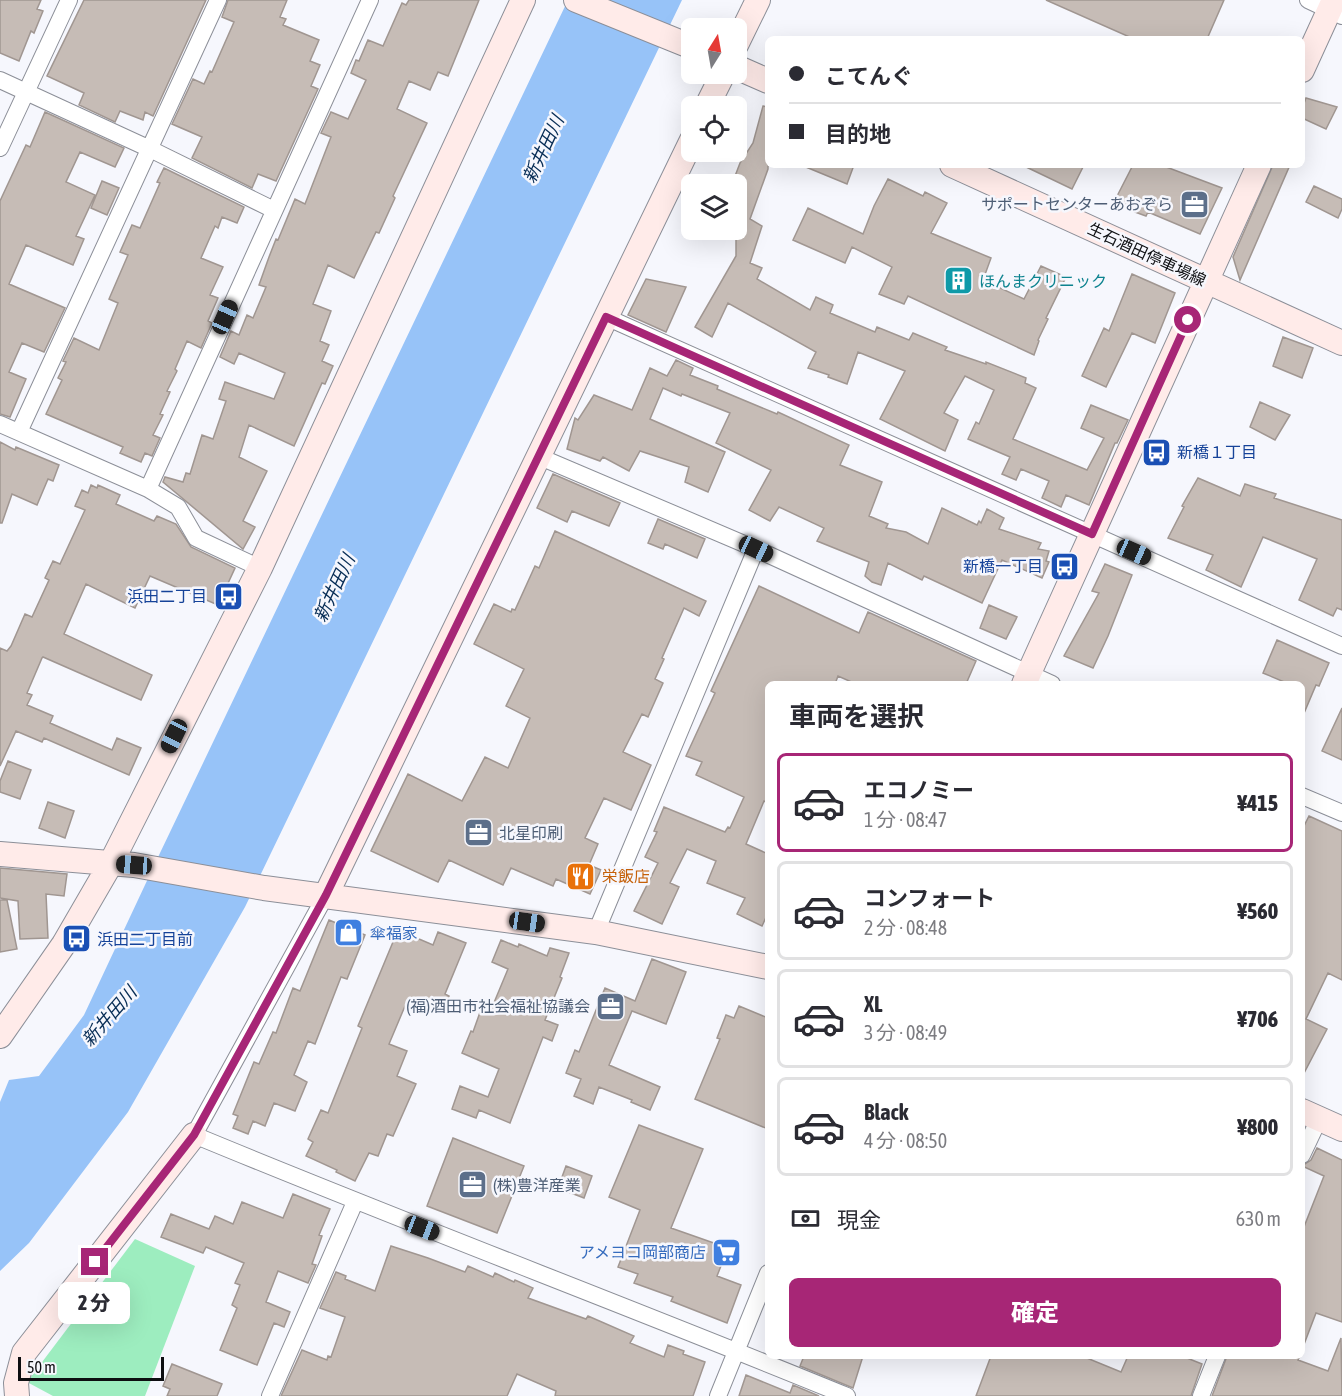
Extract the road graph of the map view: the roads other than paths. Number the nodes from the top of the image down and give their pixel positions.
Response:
1 (69, 0) edge
2 (218, 0) edge
3 (370, 0) edge
4 (523, 0) edge
5 (576, 0) edge
6 (758, 0) edge
7 (1328, 6) edge
8 (747, 22) edge
9 (681, 42) edge
10 (1305, 62) edge
11 (747, 72) edge
12 (0, 80) edge
13 (765, 80) edge
14 (26, 92) junction
15 (0, 148) edge
16 (150, 149) junction
17 (681, 162) edge
18 (959, 168) edge
19 (1257, 168) edge
20 (274, 210) junction
21 (1206, 281) junction
22 (606, 317) junction
23 (1342, 343) edge
24 (0, 424) edge
25 (19, 432) junction
26 (540, 457) junction
27 (148, 489) junction
28 (1092, 534) junction
29 (756, 549) junction
30 (260, 568) junction
31 (1342, 646) edge
32 (1027, 679) edge
33 (1305, 797) edge
34 (1342, 813) edge
35 (0, 854) edge
36 (122, 864) junction
37 (326, 895) junction
38 (596, 932) junction
39 (765, 966) edge
40 (0, 1035) edge
41 (1310, 1115) edge
42 (1342, 1129) edge
43 (194, 1135) junction
44 (1305, 1140) edge
45 (355, 1202) junction
46 (765, 1280) edge
47 (736, 1350) junction
48 (1216, 1359) edge
49 (17, 1396) edge
50 (270, 1396) edge
51 (718, 1396) edge
52 (847, 1396) edge
53 (1201, 1396) edge

1 - 14 street
2 - 16 street
3 - 20 street
4 - 30 street
5 - 9 street
6 - 8 street
7 - 10 street
11 - 13 street
12 - 14 street
14 - 15 street
14 - 16 street
16 - 20 street
16 - 25 street
17 - 22 street
18 - 21 street, 生石酒田停車場線
19 - 21 street
20 - 27 street
21 - 23 street, 生石酒田停車場線
21 - 28 street
22 - 26 street
22 - 28 street
24 - 25 street
25 - 27 street
26 - 29 street
26 - 37 street
27 - 30 street
28 - 31 street
28 - 32 street
29 - 32 street
29 - 38 street
30 - 36 street
33 - 34 street
35 - 36 street
36 - 37 street
36 - 40 street
37 - 38 street
37 - 43 street
38 - 39 street
41 - 42 street
41 - 44 street
43 - 45 street
43 - 49 street
45 - 47 street
45 - 50 street
46 - 47 street
47 - 51 street
47 - 52 street
48 - 53 street

